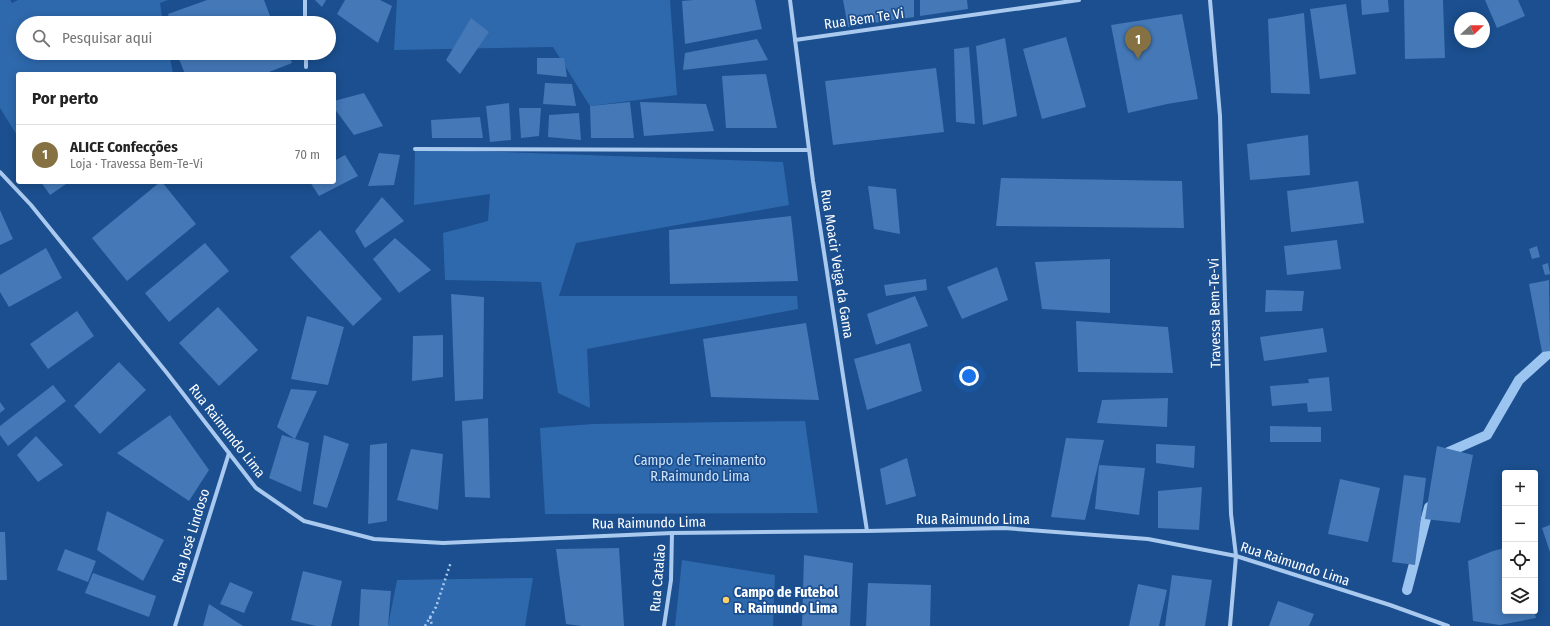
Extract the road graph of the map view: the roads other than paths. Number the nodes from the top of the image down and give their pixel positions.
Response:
1 (305, 0) edge
2 (790, 0) edge
3 (1079, 0) edge
4 (1210, 0) edge
5 (305, 16) edge
6 (795, 40) junction
7 (306, 60) edge
8 (306, 67) dead end
9 (415, 149) dead end
10 (809, 150) junction
11 (0, 172) edge
12 (229, 453) junction
13 (867, 531) junction
14 (672, 533) junction
15 (1236, 556) junction
16 (175, 626) edge
17 (664, 626) edge
18 (1230, 626) edge
19 (1448, 626) edge

1 - 5 street
2 - 6 street, Rua Moacir Veiga da Gama
3 - 6 street, Rua Bem Te Vi
4 - 15 street, Travessa Bem-Te-Vi
6 - 10 street, Rua Moacir Veiga da Gama
7 - 8 street
9 - 10 street
10 - 13 street, Rua Moacir Veiga da Gama
11 - 12 street, Rua Raimundo Lima
12 - 14 street, Rua Raimundo Lima
12 - 16 street, Rua José Lindoso
13 - 14 street, Rua Raimundo Lima
13 - 15 street, Rua Raimundo Lima
14 - 17 street, Rua Catalão
15 - 18 street, Travessa Bem-Te-Vi
15 - 19 street, Rua Raimundo Lima

